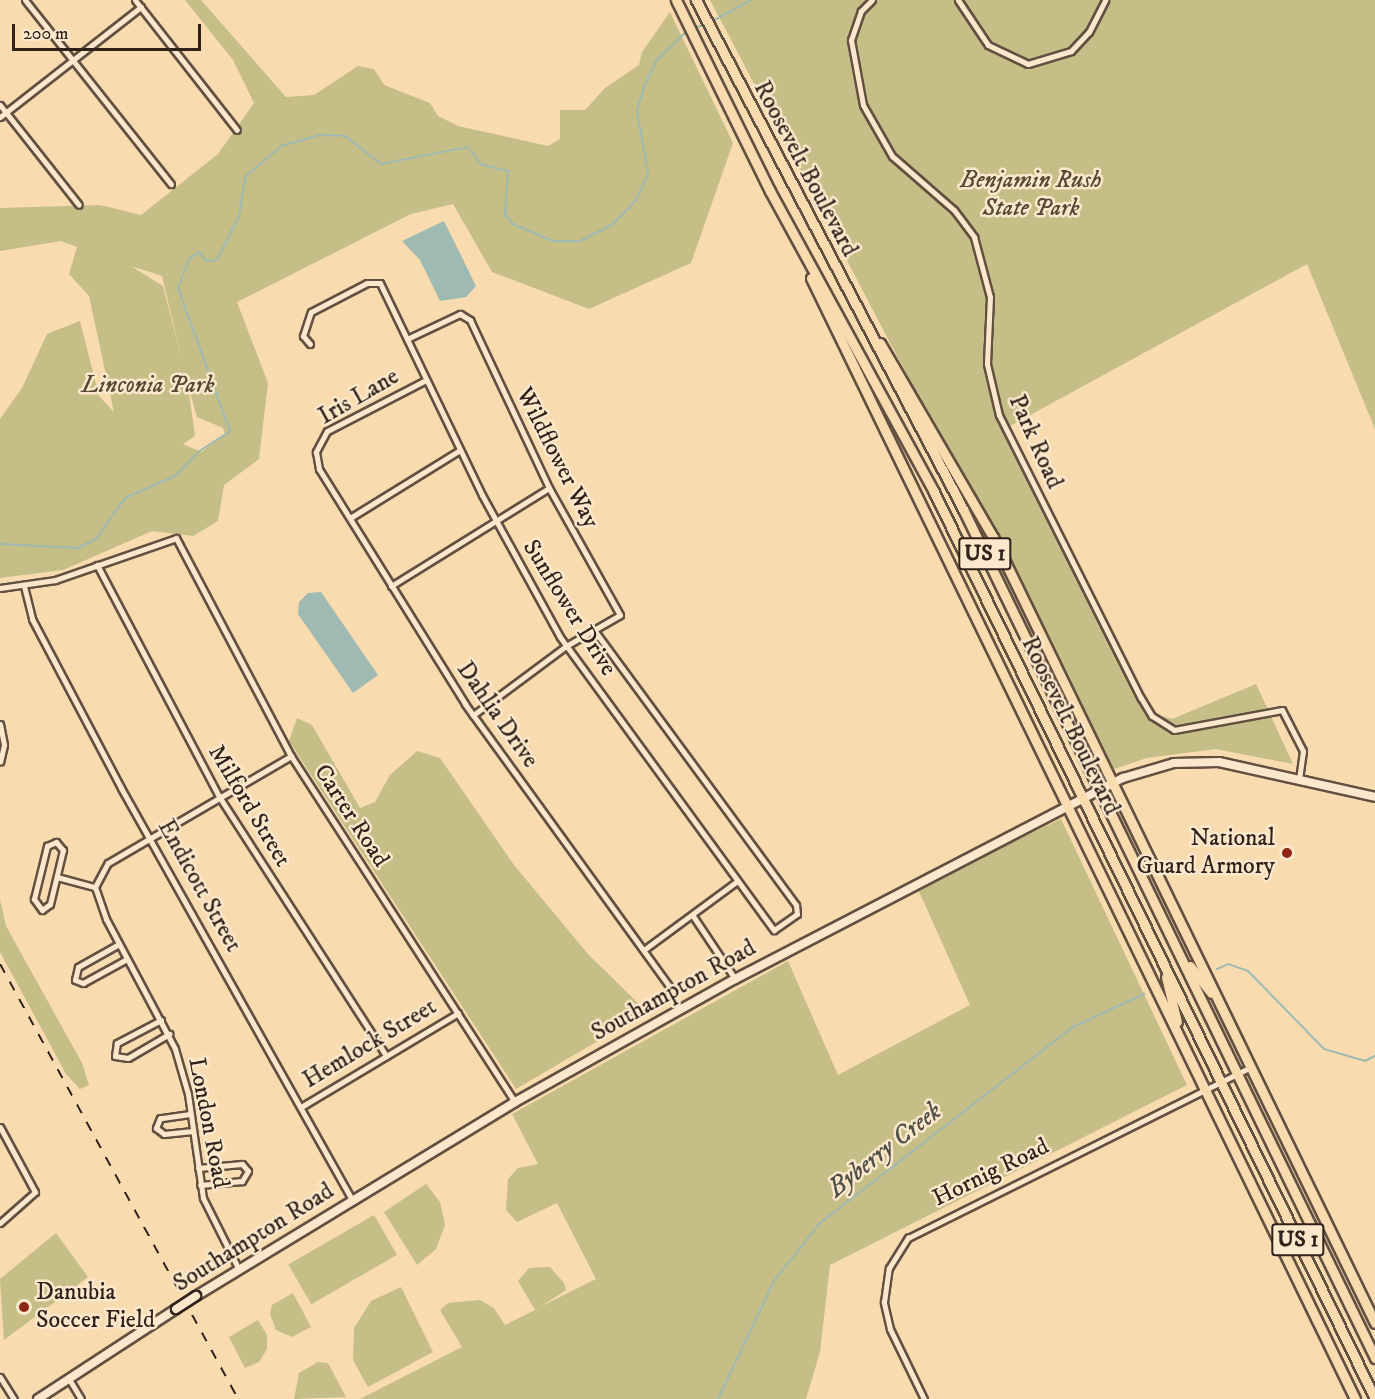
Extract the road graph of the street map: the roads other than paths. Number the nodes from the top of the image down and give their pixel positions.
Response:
1 (25, 0) edge
2 (135, 0) edge
3 (676, 0) edge
4 (696, 0) edge
5 (872, 0) edge
6 (958, 0) edge
7 (968, 0) edge
8 (1105, 0) edge
9 (141, 7) junction
10 (968, 10) junction
11 (74, 60) junction
12 (0, 105) edge
13 (6, 113) junction
14 (0, 117) edge
15 (237, 130) dead end
16 (171, 183) dead end
17 (79, 205) dead end
18 (796, 239) junction
19 (864, 320) junction
20 (407, 339) junction
21 (310, 344) dead end
22 (426, 380) junction
23 (460, 450) junction
24 (316, 452) joint
25 (549, 488) junction
26 (350, 518) junction
27 (496, 520) junction
28 (97, 565) junction
29 (24, 586) junction
30 (391, 586) junction
31 (0, 588) edge
32 (595, 631) junction
33 (566, 646) junction
34 (473, 715) junction
35 (0, 724) edge
36 (291, 756) junction
37 (0, 762) edge
38 (1299, 778) junction
39 (1113, 783) junction
40 (1100, 790) junction
41 (1375, 797) edge
42 (220, 798) junction
43 (1083, 798) junction
44 (1068, 806) junction
45 (152, 838) junction
46 (57, 877) junction
47 (736, 882) junction
48 (95, 887) junction
49 (693, 916) junction
50 (119, 944) junction
51 (645, 949) junction
52 (1178, 951) junction
53 (127, 959) junction
54 (1162, 960) junction
55 (735, 979) junction
56 (669, 986) dead end
57 (1221, 1007) junction
58 (458, 1013) junction
59 (161, 1020) junction
60 (169, 1034) junction
61 (1182, 1041) junction
62 (386, 1056) junction
63 (1251, 1067) junction
64 (1237, 1074) junction
65 (1221, 1082) junction
66 (1205, 1090) junction
67 (515, 1102) junction
68 (301, 1107) junction
69 (190, 1114) junction
70 (0, 1127) edge
71 (193, 1131) junction
72 (198, 1168) junction
73 (200, 1185) junction
74 (352, 1199) junction
75 (0, 1223) edge
76 (238, 1268) junction
77 (1375, 1323) edge
78 (1375, 1358) edge
79 (0, 1377) edge
80 (69, 1379) junction
81 (14, 1399) edge
82 (38, 1399) edge
83 (81, 1399) edge
84 (924, 1399) edge
85 (1355, 1399) edge
86 (1375, 1399) edge

1 - 11 street
2 - 9 street
3 - 18 highway, Roosevelt Boulevard / US 1
4 - 19 highway, Roosevelt Boulevard / US 1
5 - 38 street, Park Road
6 - 10 street
7 - 10 street
8 - 10 street
9 - 11 street
9 - 15 street
11 - 13 street
11 - 16 street
12 - 13 street
13 - 14 street
13 - 17 street
18 - 43 highway, Roosevelt Boulevard / US 1
18 - 44 highway, Roosevelt Boulevard / US 1
19 - 39 highway, Roosevelt Boulevard / US 1
19 - 40 highway, Roosevelt Boulevard / US 1
20 - 21 street, Sunflower Drive
20 - 22 street, Sunflower Drive
20 - 25 street, Wildflower Way
22 - 23 street, Sunflower Drive
22 - 24 street, Iris Lane
23 - 26 street
23 - 27 street, Sunflower Drive
24 - 26 street, Dahlia Drive
25 - 27 street
25 - 32 street, Wildflower Way
26 - 30 street, Dahlia Drive
27 - 30 street
27 - 33 street, Sunflower Drive
28 - 29 street
28 - 36 street, Carter Road
28 - 42 street, Milford Street
29 - 31 street
29 - 45 street, Endicott Street
30 - 34 street, Dahlia Drive
32 - 33 street
32 - 47 street, Sunflower Drive
33 - 34 street
33 - 47 street, Sunflower Drive
34 - 51 street, Dahlia Drive
35 - 37 street
36 - 42 street
36 - 58 street, Carter Road
38 - 39 street, Southampton Road
38 - 41 street, Southampton Road
39 - 40 street, Southampton Road
39 - 57 highway, Roosevelt Boulevard / US 1
40 - 43 street, Southampton Road
40 - 52 highway, Roosevelt Boulevard / US 1
42 - 45 street
42 - 62 street, Milford Street
43 - 44 street, Southampton Road
43 - 54 highway, Roosevelt Boulevard / US 1
44 - 55 street, Southampton Road
44 - 61 highway, Roosevelt Boulevard / US 1
45 - 48 street
45 - 68 street, Endicott Street
46 - 46 street
46 - 48 street
47 - 49 street
48 - 50 street, London Road
49 - 51 street
49 - 55 street
50 - 53 street, London Road
50 - 53 street
51 - 56 street, Dahlia Drive
52 - 57 highway
52 - 64 highway, Roosevelt Boulevard / US 1
53 - 59 street, London Road
54 - 61 highway
54 - 65 highway, Roosevelt Boulevard / US 1
55 - 67 street, Southampton Road
57 - 63 highway, Roosevelt Boulevard / US 1
58 - 62 street, Hemlock Street
58 - 67 street, Carter Road
59 - 60 street, London Road
59 - 60 street
60 - 69 street, London Road
61 - 66 highway, Roosevelt Boulevard / US 1
62 - 68 street, Hemlock Street
63 - 64 street, Hornig Road
63 - 77 highway, Roosevelt Boulevard / US 1
64 - 65 street, Hornig Road
64 - 78 highway, Roosevelt Boulevard / US 1
65 - 66 street, Hornig Road
65 - 86 highway, Roosevelt Boulevard / US 1
66 - 84 street, Hornig Road
66 - 85 highway, Roosevelt Boulevard / US 1
67 - 74 street, Southampton Road
68 - 74 street, Endicott Street
69 - 71 street, London Road
69 - 71 street
70 - 75 street
71 - 72 street, London Road
72 - 73 street, London Road
72 - 73 street
73 - 76 street, London Road
74 - 76 street, Southampton Road
76 - 80 street, Southampton Road, bridge
79 - 81 street
80 - 82 street, Southampton Road
80 - 83 street

